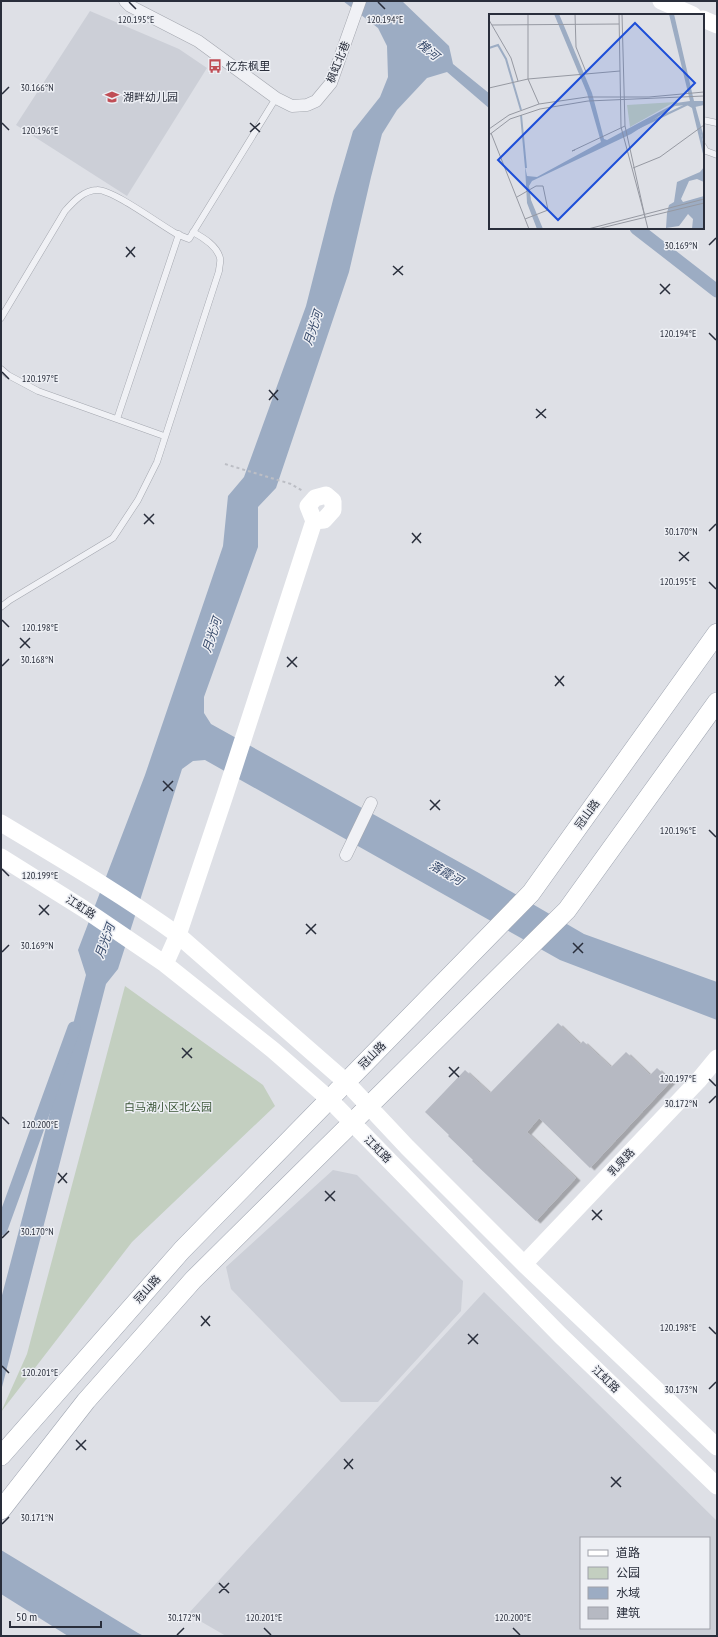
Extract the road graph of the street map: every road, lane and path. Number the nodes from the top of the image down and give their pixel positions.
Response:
1 (125, 1) edge
2 (360, 1) edge
3 (661, 1) edge
4 (685, 13) edge
5 (704, 19) edge
6 (717, 25) edge
7 (276, 98) junction
8 (704, 120) edge
9 (717, 123) edge
10 (704, 148) edge
11 (717, 155) edge
12 (193, 232) junction
13 (178, 234) junction
14 (1, 318) edge
15 (1, 369) edge
16 (117, 419) junction
17 (164, 436) junction
18 (224, 464) dead end
19 (292, 484) dead end
20 (314, 521) dead end
21 (1, 607) edge
22 (717, 633) edge
23 (717, 702) edge
24 (371, 804) dead end
25 (1, 823) edge
26 (346, 854) dead end
27 (1, 856) edge
28 (178, 935) junction
29 (165, 964) junction
30 (717, 1058) edge
31 (346, 1082) junction
32 (328, 1099) junction
33 (368, 1106) junction
34 (352, 1122) junction
35 (524, 1264) junction
36 (717, 1447) edge
37 (1, 1456) edge
38 (717, 1486) edge
39 (1, 1510) edge

1 - 7 street, 枫虹北巷
2 - 7 street, 枫虹北巷
3 - 4 main road
5 - 6 main road
7 - 12 lane
8 - 9 lane
10 - 11 lane
12 - 13 lane
12 - 17 lane
13 - 14 lane
13 - 16 lane
15 - 16 lane
16 - 17 lane
17 - 21 lane
18 - 19 path
20 - 28 main road
22 - 31 main road, 冠山路
23 - 33 main road
24 - 26 street
25 - 28 main road, 江虹路
27 - 29 main road, 江虹路
28 - 29 main road
28 - 31 main road, 江虹路
29 - 32 main road, 江虹路
30 - 35 main road, 乳泉路
31 - 32 main road, 冠山路
31 - 33 main road, 江虹路
32 - 34 main road, 江虹路
32 - 37 main road, 冠山路
33 - 34 main road
33 - 35 main road, 江虹路
34 - 38 main road, 江虹路
34 - 39 main road
35 - 36 main road, 江虹路

